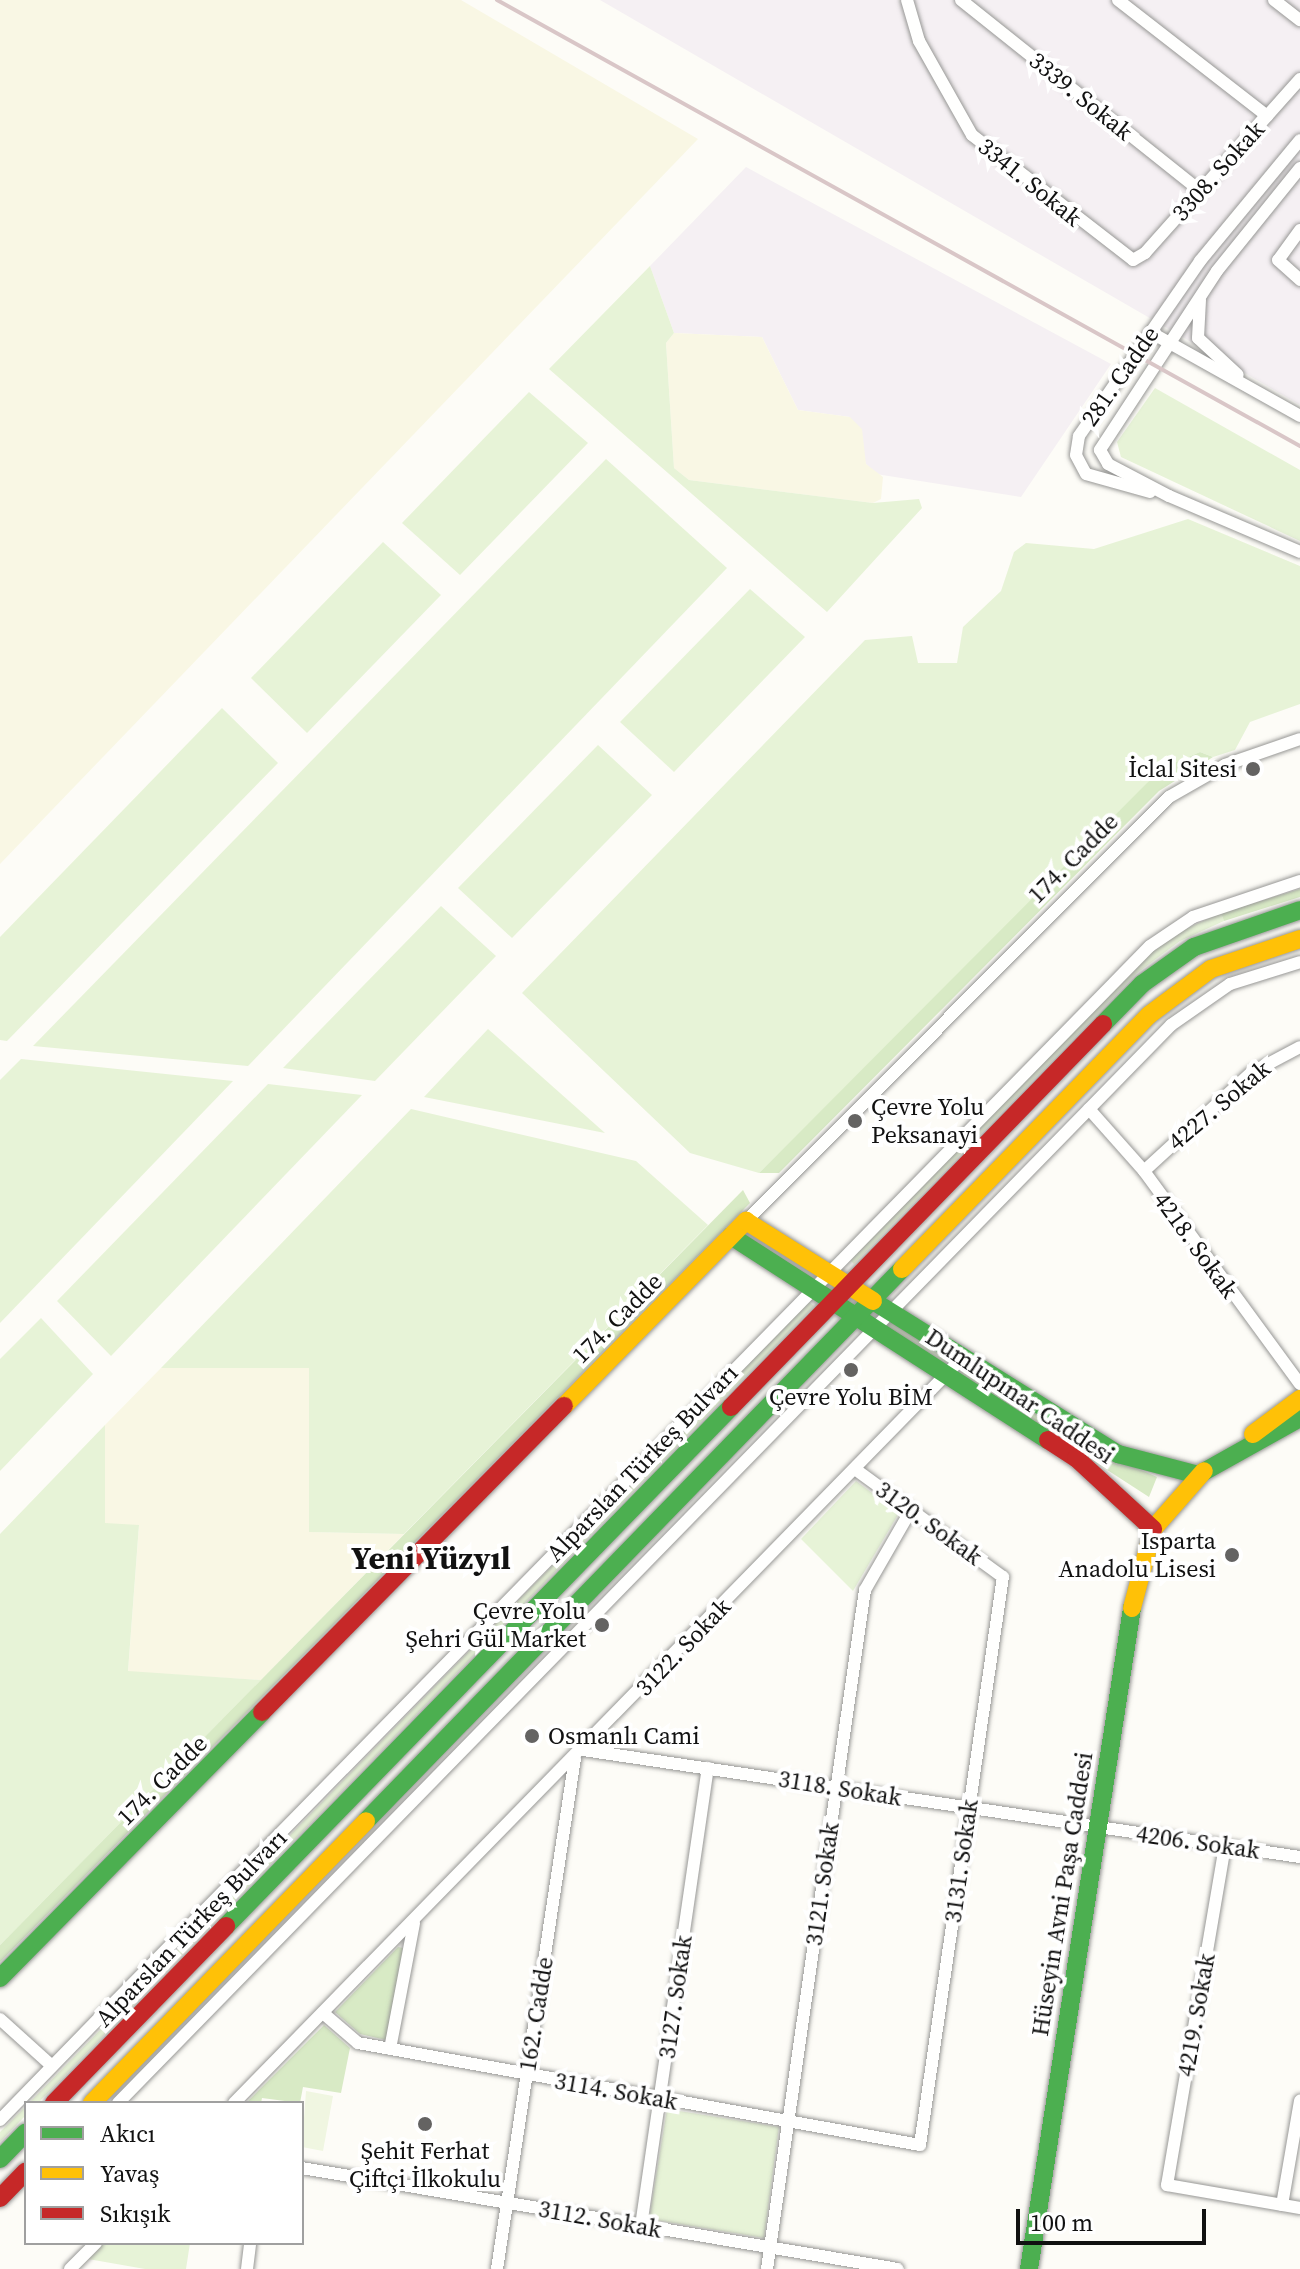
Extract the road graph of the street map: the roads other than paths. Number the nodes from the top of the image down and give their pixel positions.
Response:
1 (907, 0) edge
2 (961, 0) edge
3 (1118, 0) edge
4 (1274, 0) edge
5 (1300, 20) edge
6 (1300, 79) edge
7 (1267, 116) junction
8 (1300, 140) edge
9 (1300, 168) edge
10 (1200, 191) junction
11 (1300, 230) edge
12 (1133, 260) joint
13 (1300, 280) edge
14 (1202, 293) junction
15 (1150, 332) junction
16 (1170, 343) junction
17 (1256, 390) junction
18 (1300, 416) edge
19 (1169, 496) junction
20 (1300, 552) edge
21 (1300, 739) edge
22 (1300, 881) edge
23 (1300, 910) edge
24 (1300, 939) edge
25 (1300, 962) edge
26 (1300, 1047) edge
27 (1089, 1109) junction
28 (1144, 1171) junction
29 (746, 1221) junction
30 (731, 1236) junction
31 (827, 1274) junction
32 (847, 1286) junction
33 (812, 1289) junction
34 (871, 1301) junction
35 (832, 1302) junction
36 (890, 1313) junction
37 (856, 1317) junction
38 (875, 1329) junction
39 (961, 1359) junction
40 (946, 1375) junction
41 (1300, 1384) edge
42 (1300, 1399) edge
43 (1300, 1418) edge
44 (855, 1469) junction
45 (1198, 1475) junction
46 (911, 1510) junction
47 (1153, 1529) junction
48 (1003, 1577) joint
49 (579, 1754) junction
50 (708, 1768) junction
51 (836, 1788) junction
52 (969, 1808) junction
53 (1097, 1827) junction
54 (1225, 1846) junction
55 (1300, 1857) edge
56 (414, 1921) junction
57 (0, 1978) edge
58 (323, 2013) junction
59 (0, 2019) edge
60 (390, 2049) junction
61 (52, 2066) junction
62 (526, 2076) junction
63 (660, 2099) junction
64 (56, 2101) edge
65 (94, 2101) edge
66 (120, 2101) edge
67 (236, 2101) edge
68 (1300, 2101) edge
69 (0, 2120) edge
70 (788, 2122) junction
71 (24, 2134) edge
72 (920, 2145) joint
73 (0, 2159) edge
74 (304, 2168) edge
75 (24, 2173) edge
76 (0, 2198) edge
77 (507, 2203) junction
78 (1282, 2205) junction
79 (1300, 2208) edge
80 (641, 2226) junction
81 (94, 2245) edge
82 (250, 2245) edge
83 (770, 2248) junction
84 (70, 2269) edge
85 (247, 2269) edge
86 (497, 2269) edge
87 (767, 2269) edge
88 (898, 2269) edge
89 (1029, 2269) edge

1 - 12 street, 3341. Sokak
2 - 10 street, 3339. Sokak
3 - 7 street
4 - 5 street
6 - 7 street, 3308. Sokak
7 - 10 street, 3308. Sokak
8 - 15 street, 281. Cadde
9 - 14 street, 281. Cadde
10 - 12 street, 3308. Sokak
11 - 13 street
14 - 16 street, 281. Cadde
14 - 17 street
15 - 16 street
15 - 19 street, 281. Cadde
16 - 17 street
16 - 19 street, 281. Cadde
17 - 18 street
19 - 20 street
21 - 29 street, 174. Cadde
22 - 31 street
23 - 32 main road, Alparslan Türkeş Bulvarı
24 - 34 main road
25 - 27 street
26 - 28 street, 4227. Sokak
27 - 28 street, 4218. Sokak
27 - 36 street
28 - 41 street, 4218. Sokak
29 - 30 main road, 174. Cadde
29 - 31 main road, Dumlupınar Caddesi
30 - 33 main road, Dumlupınar Caddesi
30 - 57 main road, 174. Cadde
31 - 32 main road, Dumlupınar Caddesi
31 - 33 street
32 - 34 main road, Dumlupınar Caddesi
32 - 35 main road, Alparslan Türkeş Bulvarı
33 - 35 main road, Dumlupınar Caddesi
33 - 61 street
34 - 36 main road, Dumlupınar Caddesi
34 - 37 main road
35 - 37 main road, Dumlupınar Caddesi
35 - 64 main road, Alparslan Türkeş Bulvarı
36 - 38 street
36 - 39 main road, Dumlupınar Caddesi
37 - 38 main road, Dumlupınar Caddesi
37 - 65 main road
38 - 40 main road, Dumlupınar Caddesi
38 - 66 street
39 - 40 street, 3122. Sokak
39 - 45 main road, Dumlupınar Caddesi
40 - 44 street, 3122. Sokak
40 - 47 main road, Dumlupınar Caddesi
42 - 45 main road
43 - 45 main road
44 - 46 street, 3120. Sokak
44 - 49 street, 3122. Sokak
45 - 47 main road
46 - 48 street, 3120. Sokak
46 - 51 street, 3121. Sokak
47 - 53 main road, Hüseyin Avni Paşa Caddesi
48 - 52 street, 3131. Sokak
49 - 50 street, 3118. Sokak
49 - 56 street, 3122. Sokak
49 - 62 street, 162. Cadde
50 - 51 street, 3118. Sokak
50 - 63 street, 3127. Sokak
51 - 52 street, 3118. Sokak
51 - 70 street, 3121. Sokak
52 - 53 street, 3118. Sokak
52 - 72 street, 3131. Sokak
53 - 54 street, 4206. Sokak
53 - 89 main road, Hüseyin Avni Paşa Caddesi
54 - 55 street, 4206. Sokak
54 - 78 street, 4219. Sokak
56 - 58 street, 3122. Sokak
56 - 60 street
58 - 60 street, 3114. Sokak
58 - 67 street, 3122. Sokak
59 - 61 street
60 - 62 street, 3114. Sokak
61 - 69 street
62 - 63 street, 3114. Sokak
62 - 77 street, 162. Cadde
63 - 70 street, 3114. Sokak
63 - 80 street, 3127. Sokak
68 - 78 street
70 - 72 street, 3114. Sokak
70 - 83 street, 3121. Sokak
71 - 73 main road
74 - 77 street, 3112. Sokak
75 - 76 main road
77 - 80 street, 3112. Sokak
77 - 86 street, 162. Cadde
78 - 79 street
80 - 83 street, 3112. Sokak
81 - 84 street
82 - 85 street
83 - 87 street, 3121. Sokak
83 - 88 street, 3112. Sokak

